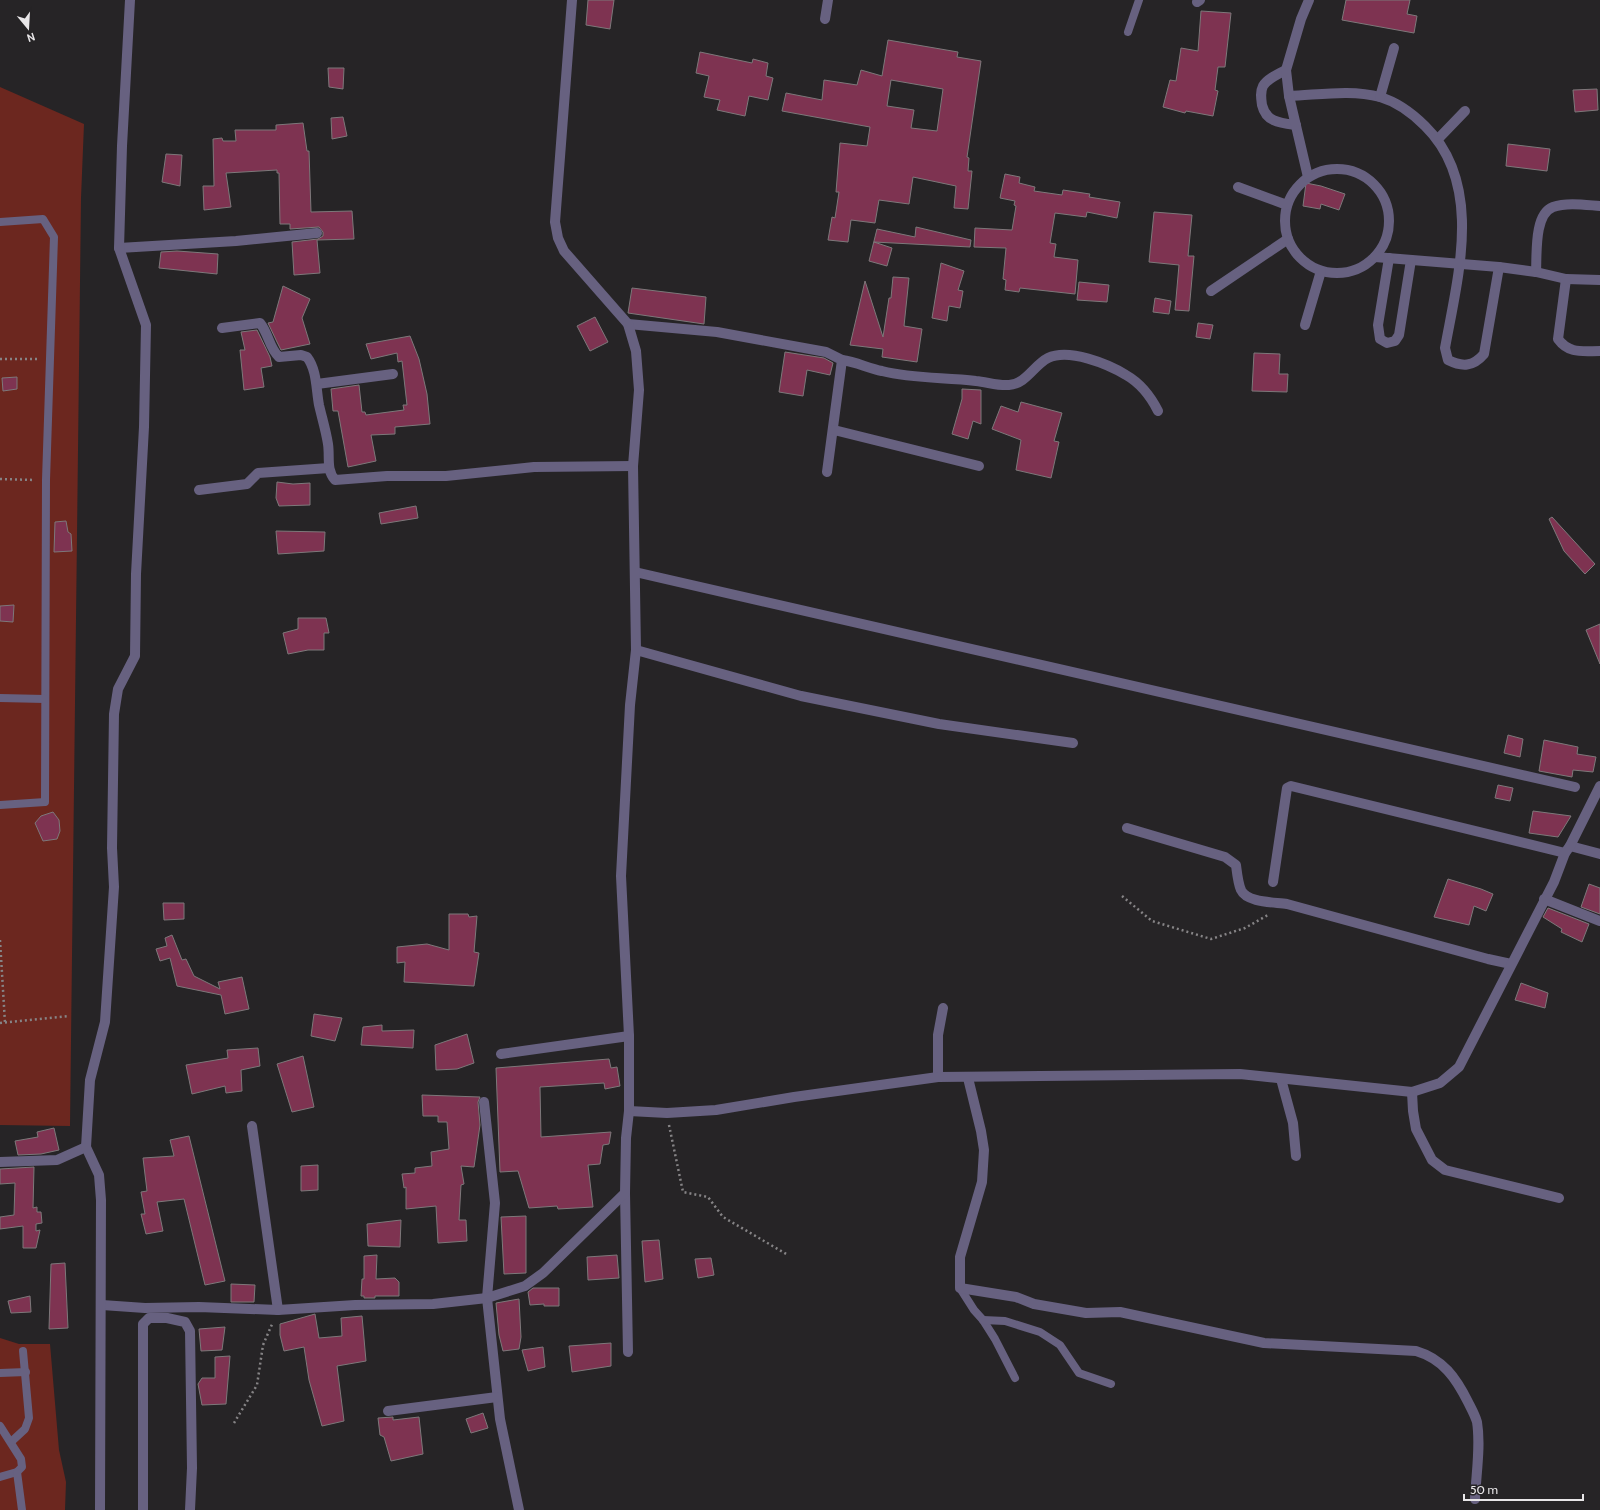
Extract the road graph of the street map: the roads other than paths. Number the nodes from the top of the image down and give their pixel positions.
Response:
1 (130, 0) edge
2 (572, 0) edge
3 (828, 0) edge
4 (1139, 0) edge
5 (1308, 0) edge
6 (825, 19) dead end
7 (1128, 32) dead end
8 (1394, 48) dead end
9 (1286, 70) junction
10 (1289, 96) junction
11 (1380, 97) junction
12 (1465, 111) dead end
13 (1296, 125) junction
14 (1438, 139) junction
15 (1308, 177) junction
16 (1238, 187) dead end
17 (1287, 205) junction
18 (1600, 206) edge
19 (0, 222) edge
20 (318, 233) dead end
21 (1288, 239) junction
22 (119, 248) junction
23 (1375, 257) junction
24 (1389, 258) junction
25 (1411, 260) junction
26 (1461, 263) junction
27 (1499, 267) junction
28 (1321, 271) junction
29 (1536, 272) junction
30 (1566, 280) junction
31 (1600, 280) edge
32 (1211, 290) dead end
33 (628, 324) junction
34 (1305, 325) dead end
35 (222, 328) dead end
36 (1600, 351) edge
37 (842, 360) junction
38 (393, 374) dead end
39 (317, 384) junction
40 (1158, 411) dead end
41 (834, 430) junction
42 (633, 466) junction
43 (979, 466) dead end
44 (328, 468) junction
45 (827, 472) dead end
46 (199, 490) dead end
47 (635, 572) junction
48 (636, 650) junction
49 (0, 698) edge
50 (45, 698) junction
51 (1073, 743) dead end
52 (1600, 786) edge
53 (1575, 787) dead end
54 (0, 805) edge
55 (1127, 828) dead end
56 (1567, 849) junction
57 (1600, 854) edge
58 (1273, 882) dead end
59 (1544, 899) junction
60 (1600, 921) edge
61 (1511, 964) junction
62 (943, 1008) dead end
63 (629, 1036) junction
64 (501, 1054) dead end
65 (938, 1076) junction
66 (968, 1078) junction
67 (1281, 1078) junction
68 (1412, 1092) junction
69 (484, 1102) dead end
70 (629, 1111) junction
71 (252, 1126) dead end
72 (86, 1147) junction
73 (1296, 1156) dead end
74 (0, 1162) edge
75 (625, 1193) junction
76 (1559, 1198) dead end
77 (960, 1288) junction
78 (487, 1298) junction
79 (102, 1304) junction
80 (278, 1310) junction
81 (983, 1320) junction
82 (23, 1351) dead end
83 (628, 1352) dead end
84 (26, 1372) junction
85 (0, 1373) edge
86 (1015, 1378) dead end
87 (1111, 1384) dead end
88 (497, 1397) junction
89 (388, 1410) dead end
90 (0, 1426) edge
91 (12, 1441) junction
92 (17, 1472) junction
93 (0, 1477) edge
94 (1474, 1499) dead end
95 (22, 1510) edge
96 (100, 1510) edge
97 (143, 1510) edge
98 (190, 1510) edge
99 (519, 1510) edge

1 - 22 street
2 - 33 street
3 - 6 street
4 - 7 lane
5 - 9 street
8 - 11 street
9 - 10 street
9 - 13 street
10 - 11 street
10 - 13 street
11 - 14 street
12 - 14 street
13 - 15 street
14 - 26 street
15 - 17 street
15 - 23 street
16 - 17 street
17 - 21 street
18 - 29 street
19 - 50 lane
20 - 22 street
21 - 28 street
21 - 32 street
22 - 72 street
23 - 24 street
23 - 28 street
24 - 25 street
24 - 25 street
25 - 26 street
26 - 27 street
26 - 27 street
27 - 29 street
28 - 34 street
29 - 30 street
30 - 31 street
30 - 36 street
33 - 37 street
33 - 42 street
35 - 39 street
37 - 40 street
37 - 41 street
38 - 39 street
39 - 44 street
41 - 43 street
41 - 45 street
42 - 44 street
42 - 47 street
44 - 46 street
47 - 48 street
47 - 53 street
48 - 51 street
48 - 63 street
49 - 50 lane
50 - 54 lane
52 - 56 street
55 - 61 street
56 - 57 street
56 - 58 street
56 - 59 street
59 - 60 street
59 - 61 street
61 - 68 street
62 - 65 street
63 - 64 street
63 - 70 street
65 - 66 street
65 - 70 street
66 - 67 street
66 - 77 street
67 - 68 street
67 - 73 street
68 - 76 street
69 - 78 street
70 - 75 street
71 - 80 street
72 - 74 street
72 - 79 street
75 - 78 street
75 - 83 street
77 - 81 lane
77 - 94 street
78 - 80 street
78 - 88 street
79 - 80 street
79 - 96 street
81 - 86 lane
81 - 87 lane
82 - 84 lane
84 - 85 lane
84 - 91 lane
88 - 89 street
88 - 99 street
90 - 91 lane
91 - 92 lane
92 - 93 lane
92 - 95 lane
97 - 98 street

